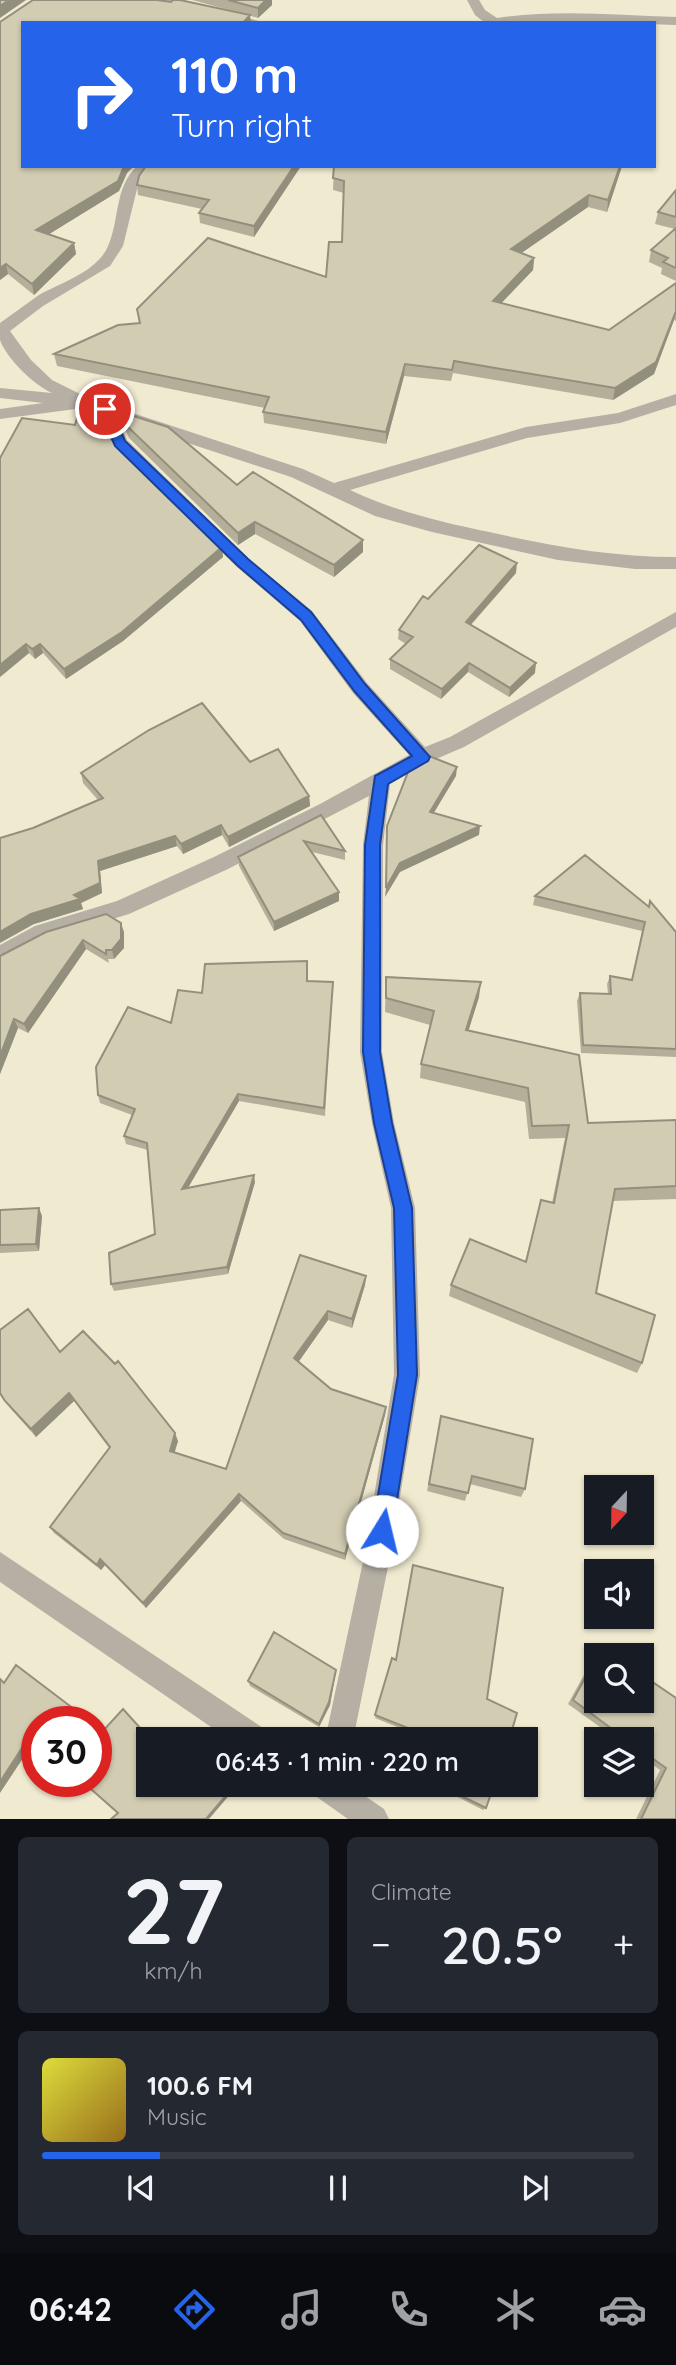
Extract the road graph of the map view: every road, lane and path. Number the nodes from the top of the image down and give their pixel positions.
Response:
1 (166, 0) edge
2 (473, 0) edge
3 (252, 21) edge
4 (491, 21) edge
5 (500, 21) edge
6 (676, 21) edge
7 (142, 168) edge
8 (1, 329) edge
9 (0, 393) edge
10 (676, 399) edge
11 (84, 403) junction
12 (105, 409) junction
13 (0, 414) edge
14 (334, 489) junction
15 (676, 563) edge
16 (676, 619) edge
17 (422, 757) junction
18 (381, 780) junction
19 (0, 956) edge
20 (0, 1566) edge
21 (237, 1727) edge
22 (342, 1727) edge
23 (343, 1797) edge
24 (374, 1819) edge

1 - 3 street
2 - 4 street
5 - 6 street
7 - 8 street
8 - 11 street
9 - 11 street
10 - 14 street
11 - 12 street
11 - 13 street
12 - 14 street
12 - 17 street
14 - 15 street
16 - 17 street
17 - 18 street
18 - 19 street
18 - 22 street
20 - 21 street
23 - 24 street

